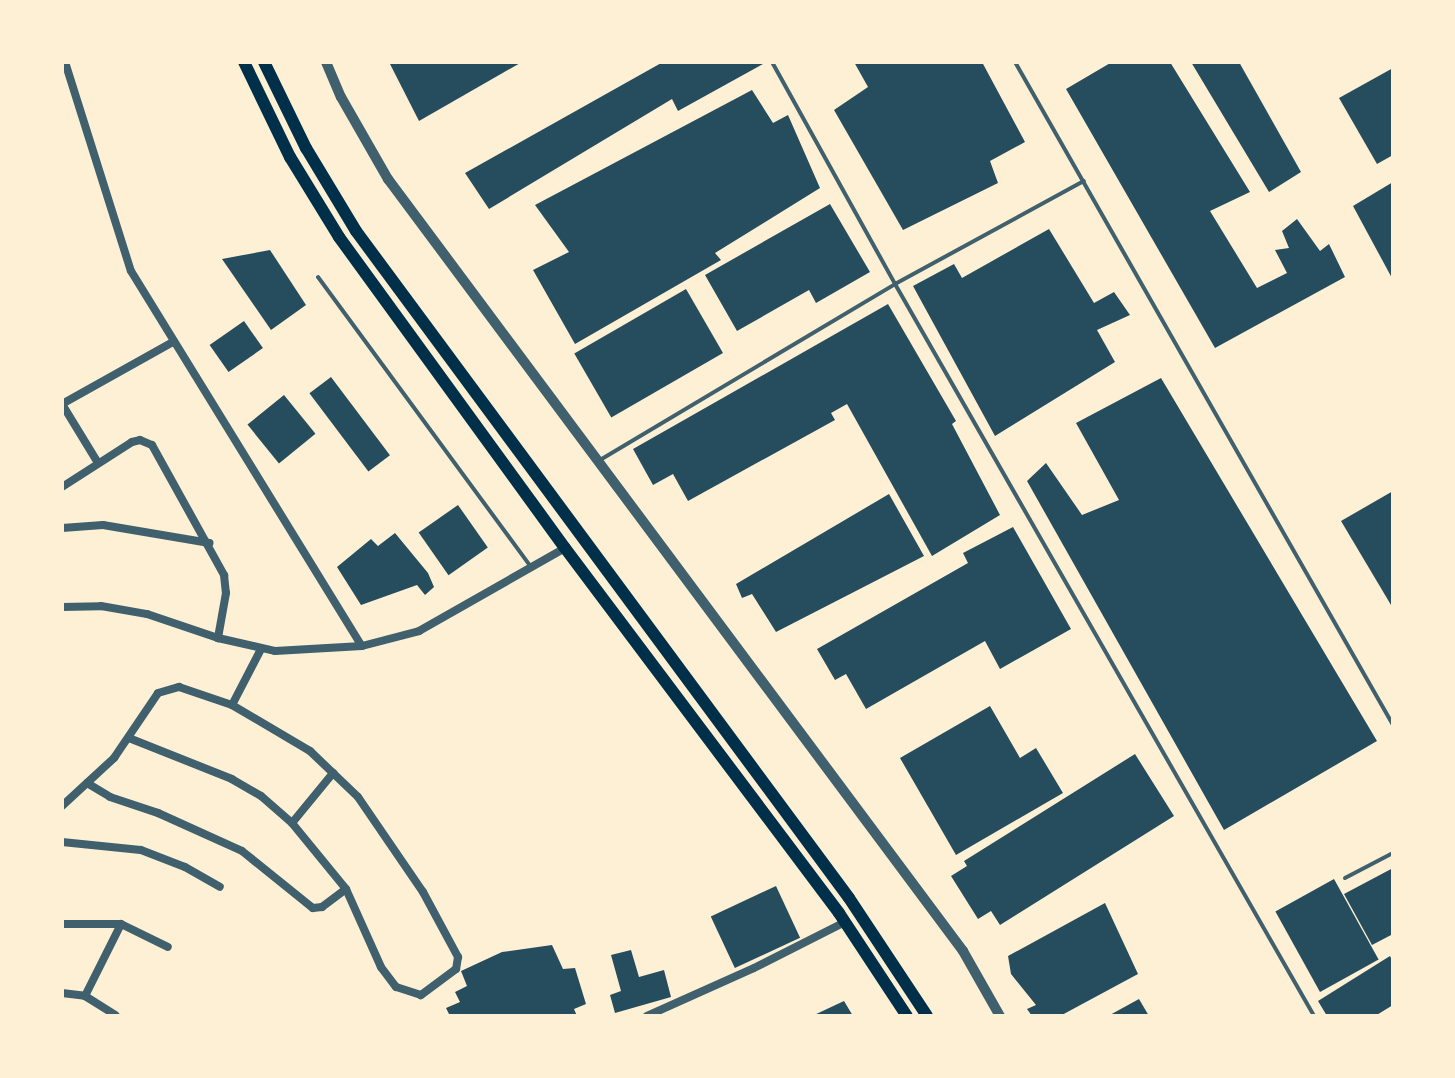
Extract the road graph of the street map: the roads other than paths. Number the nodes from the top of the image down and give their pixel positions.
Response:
1 (65, 62) edge
2 (244, 62) edge
3 (264, 62) edge
4 (326, 62) edge
5 (772, 62) edge
6 (1015, 62) edge
7 (1084, 181) junction
8 (318, 277) dead end
9 (895, 284) junction
10 (173, 342) junction
11 (62, 404) edge
12 (598, 461) junction
13 (98, 463) junction
14 (62, 487) edge
15 (62, 528) edge
16 (209, 543) junction
17 (565, 548) junction
18 (531, 567) junction
19 (62, 607) edge
20 (218, 638) junction
21 (362, 646) junction
22 (261, 649) junction
23 (232, 705) junction
24 (1393, 725) edge
25 (129, 738) junction
26 (333, 773) junction
27 (87, 783) junction
28 (62, 806) edge
29 (292, 823) junction
30 (62, 842) edge
31 (1393, 853) edge
32 (1345, 878) dead end
33 (220, 887) dead end
34 (346, 889) junction
35 (845, 922) junction
36 (62, 924) edge
37 (121, 924) junction
38 (168, 947) dead end
39 (62, 993) edge
40 (85, 996) junction
41 (102, 1012) edge
42 (115, 1015) edge
43 (647, 1016) edge
44 (907, 1016) edge
45 (927, 1016) edge
46 (1000, 1016) edge
47 (1314, 1016) edge

1 - 10 street
2 - 17 highway
3 - 45 highway
4 - 12 street
5 - 9 lane
6 - 7 lane
7 - 9 lane
7 - 24 lane
8 - 18 lane
9 - 12 lane
9 - 47 lane
10 - 11 street
10 - 21 street
11 - 13 street
12 - 46 street
13 - 14 street
13 - 16 street
15 - 16 street
16 - 20 street
17 - 18 street
17 - 35 highway
18 - 21 street
19 - 20 street
20 - 22 street
21 - 22 street
22 - 23 street
23 - 25 street
23 - 26 street
25 - 27 street
25 - 29 street
26 - 29 street
26 - 34 street
27 - 28 street
27 - 34 street
29 - 34 street
30 - 33 street
31 - 32 lane
35 - 43 street
35 - 44 highway
36 - 37 street
37 - 38 street
37 - 40 street
39 - 40 street
40 - 41 street
41 - 42 street

